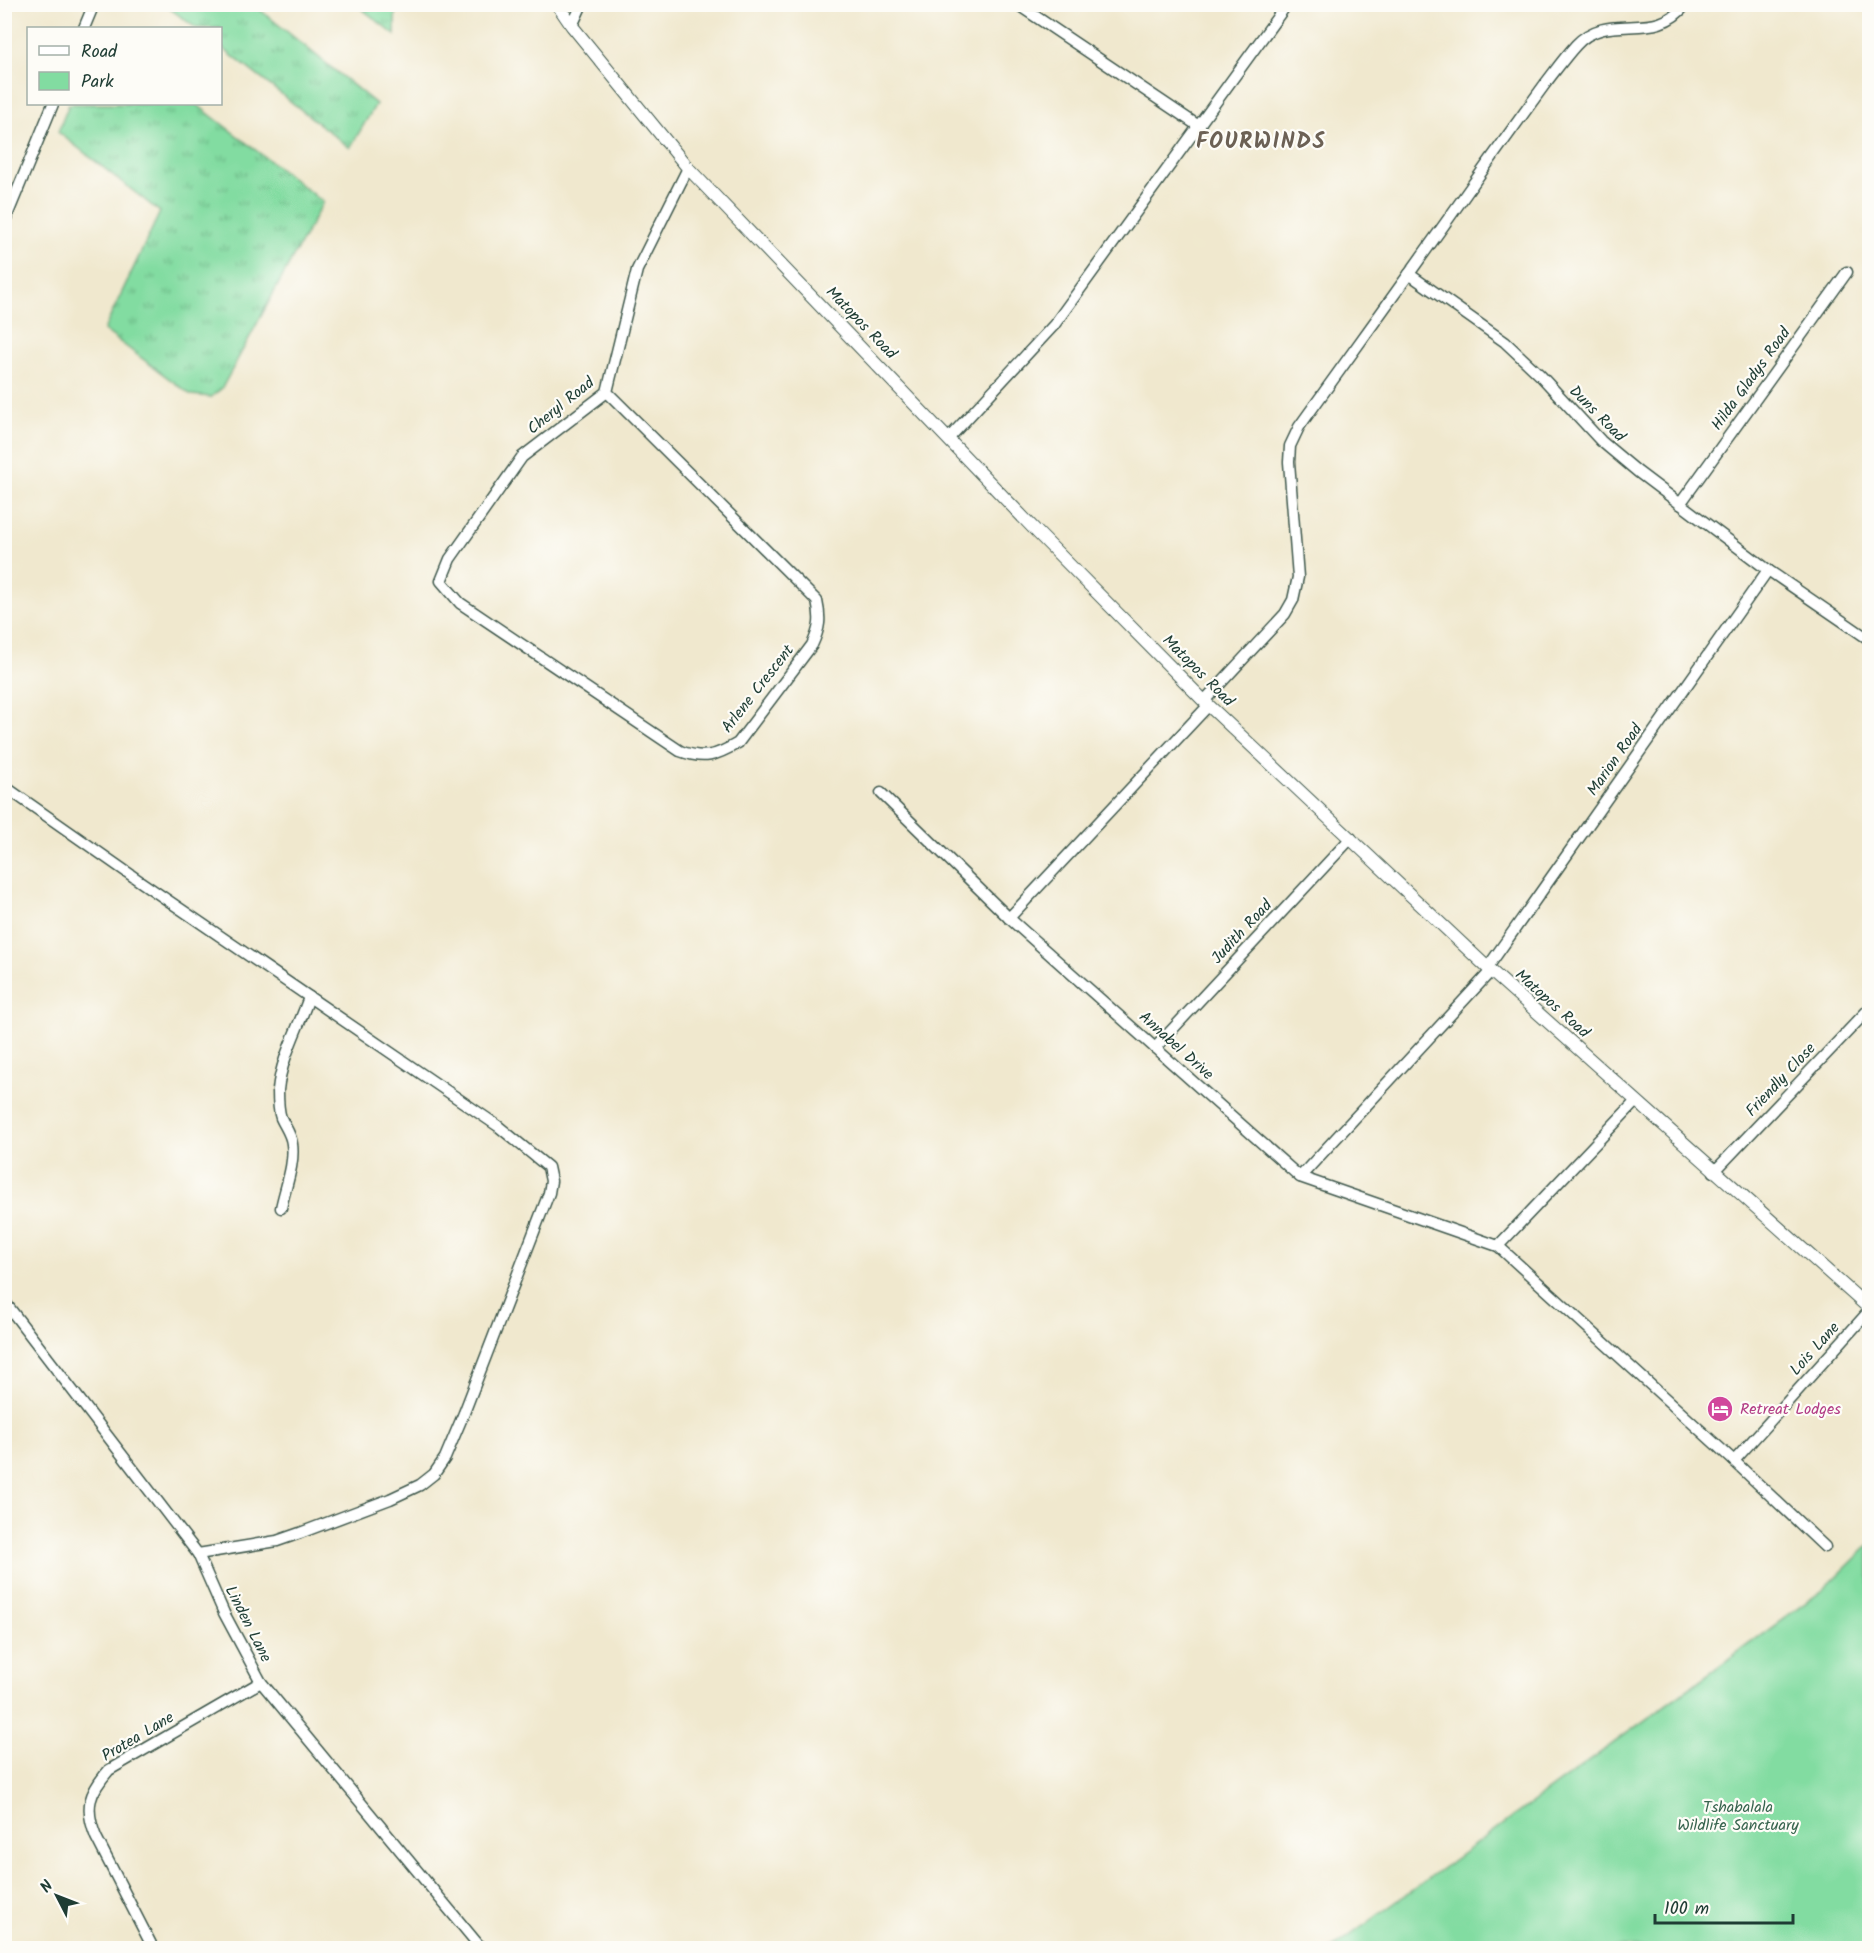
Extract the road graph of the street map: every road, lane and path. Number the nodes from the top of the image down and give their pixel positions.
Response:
1 (94, 4) edge
2 (557, 4) edge
3 (582, 4) edge
4 (1017, 4) edge
5 (1287, 4) edge
6 (1686, 4) edge
7 (572, 26) junction
8 (84, 27) edge
9 (53, 105) edge
10 (1200, 127) junction
11 (688, 168) junction
12 (4, 223) edge
13 (1847, 272) dead end
14 (1409, 274) junction
15 (607, 392) junction
16 (949, 438) junction
17 (1680, 504) junction
18 (1768, 570) junction
19 (441, 581) joint
20 (1869, 640) edge
21 (1206, 704) junction
22 (4, 786) edge
23 (882, 793) dead end
24 (1351, 838) junction
25 (1010, 918) junction
26 (1490, 969) junction
27 (309, 997) junction
28 (1869, 1008) edge
29 (1155, 1048) junction
30 (1636, 1101) junction
31 (1714, 1172) junction
32 (1300, 1177) junction
33 (280, 1208) dead end
34 (1498, 1245) junction
35 (4, 1301) edge
36 (1869, 1310) edge
37 (1734, 1461) junction
38 (1825, 1548) dead end
39 (198, 1554) junction
40 (261, 1682) junction
41 (153, 1948) edge
42 (481, 1948) edge

1 - 8 street
2 - 7 main road, Matopos Road
3 - 7 street
4 - 10 street
5 - 10 street
6 - 14 street
7 - 11 main road, Matopos Road
9 - 12 street
10 - 16 street
11 - 15 street, Cheryl Road
11 - 16 main road, Matopos Road
13 - 17 street, Hilda Gladys Road
14 - 17 street, Duns Road
14 - 21 street
15 - 19 street, Cheryl Road
15 - 19 street, Arlene Crescent
16 - 21 main road, Matopos Road
17 - 18 street, Duns Road
18 - 20 street, Duns Road
18 - 26 street, Marion Road
21 - 24 main road, Matopos Road
21 - 25 street
22 - 27 street
23 - 25 street, Annabel Drive
24 - 26 main road, Matopos Road
24 - 29 street, Judith Road
25 - 29 street, Annabel Drive
26 - 30 main road, Matopos Road
26 - 32 street, Marion Road
27 - 33 street
27 - 39 street
28 - 31 street, Friendly Close
29 - 32 street, Annabel Drive
30 - 31 main road, Matopos Road
30 - 34 street
31 - 36 main road, Matopos Road
32 - 34 street, Annabel Drive
34 - 37 street
35 - 39 street, Linden Lane
36 - 37 street, Lois Lane
37 - 38 street
39 - 40 street, Linden Lane
40 - 41 street, Protea Lane
40 - 42 street, Linden Lane

